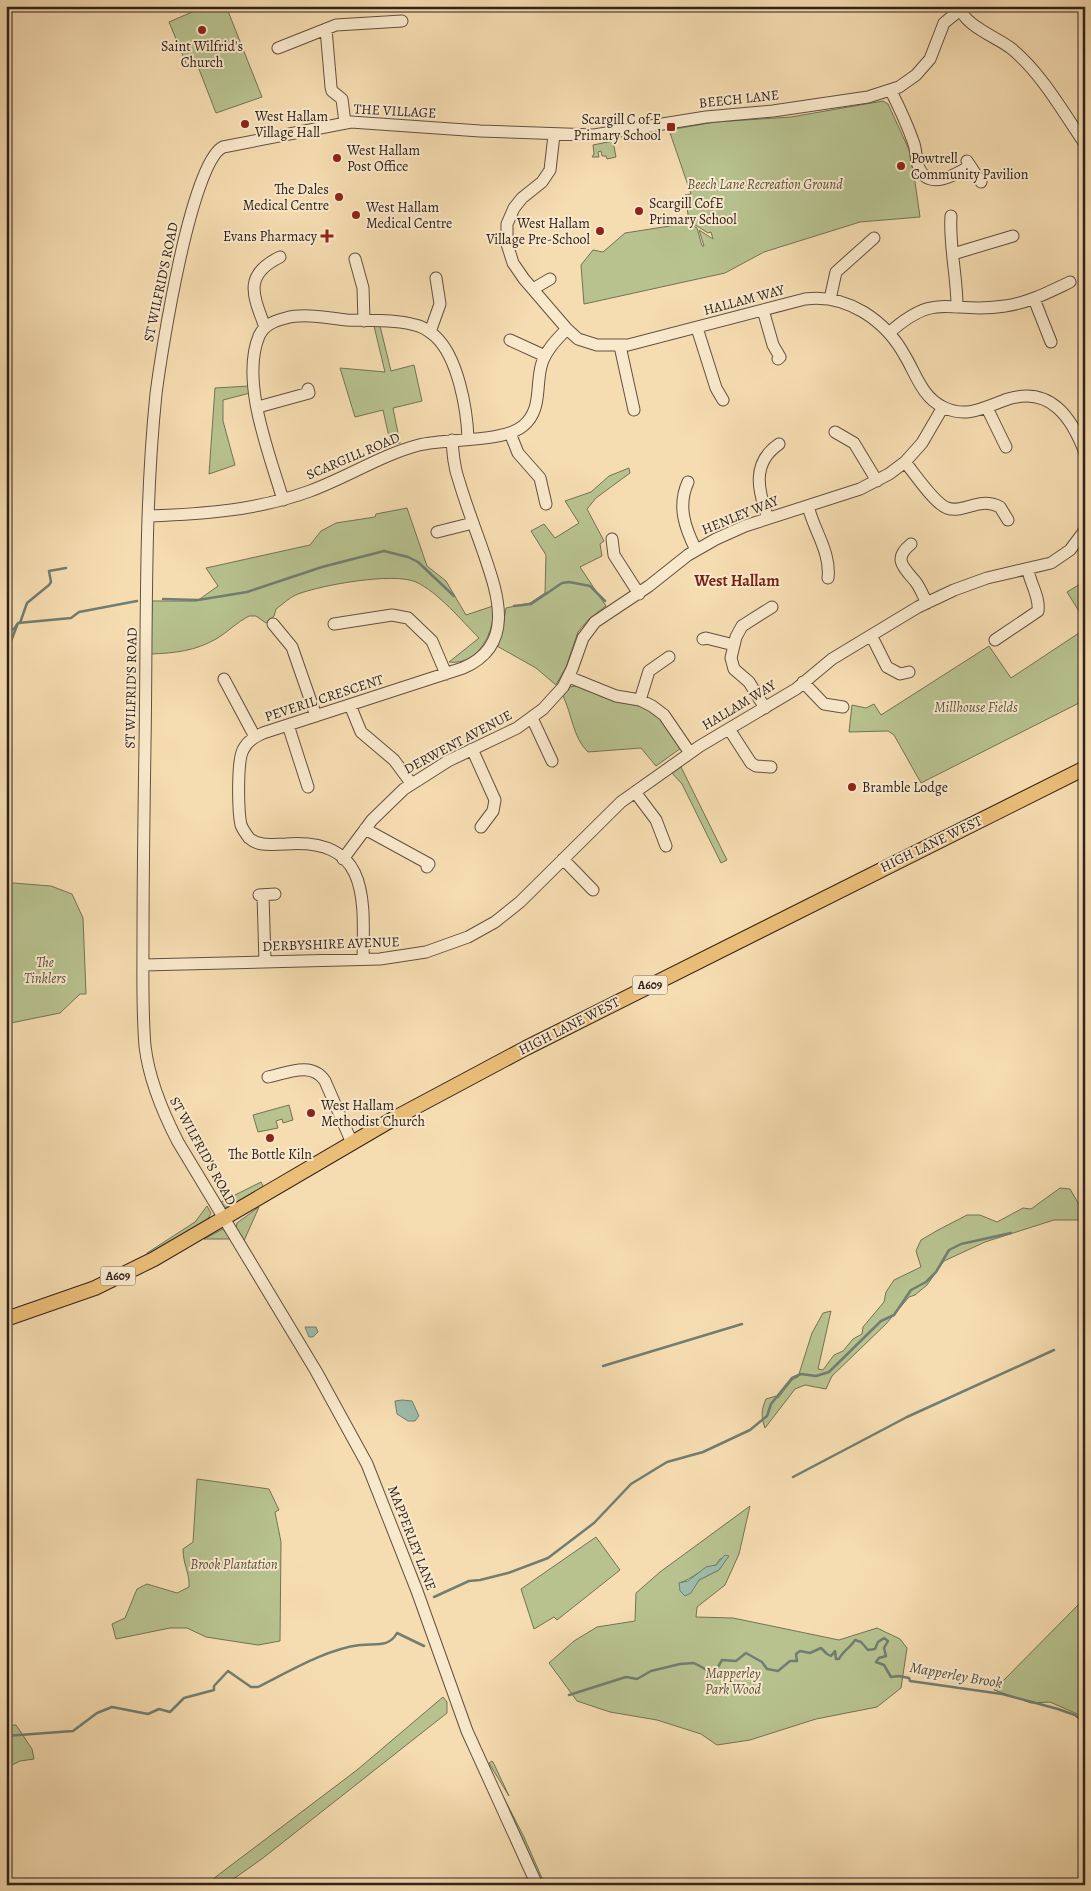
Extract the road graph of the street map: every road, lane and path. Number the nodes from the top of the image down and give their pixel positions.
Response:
1 (960, 8) edge
2 (397, 24) dead end
3 (326, 29) junction
4 (282, 44) dead end
5 (891, 91) junction
6 (345, 123) junction
7 (480, 131) joint
8 (554, 135) junction
9 (1085, 144) edge
10 (220, 148) joint
11 (981, 182) dead end
12 (951, 216) dead end
13 (1013, 236) dead end
14 (874, 238) dead end
15 (953, 254) junction
16 (280, 257) dead end
17 (355, 265) dead end
18 (550, 279) dead end
19 (1070, 282) dead end
20 (434, 283) dead end
21 (532, 289) junction
22 (830, 299) junction
23 (1034, 299) junction
24 (957, 306) junction
25 (764, 310) junction
26 (364, 320) junction
27 (265, 327) junction
28 (697, 328) junction
29 (567, 330) junction
30 (430, 332) junction
31 (889, 334) junction
32 (518, 340) dead end
33 (1051, 342) dead end
34 (620, 346) junction
35 (545, 356) junction
36 (778, 359) dead end
37 (308, 389) dead end
38 (723, 400) dead end
39 (258, 407) junction
40 (943, 407) junction
41 (987, 408) junction
42 (634, 410) dead end
43 (841, 432) dead end
44 (510, 433) junction
45 (468, 438) junction
46 (452, 440) junction
47 (774, 444) dead end
48 (1006, 447) dead end
49 (1085, 453) edge
50 (905, 462) junction
51 (877, 481) junction
52 (683, 487) dead end
53 (283, 500) junction
54 (546, 504) dead end
55 (808, 506) junction
56 (150, 516) junction
57 (768, 518) junction
58 (1008, 520) dead end
59 (473, 523) junction
60 (434, 530) dead end
61 (1085, 530) edge
62 (911, 544) dead end
63 (610, 545) dead end
64 (696, 550) junction
65 (1028, 570) junction
66 (831, 573) dead end
67 (639, 594) junction
68 (927, 603) junction
69 (772, 607) dead end
70 (273, 624) dead end
71 (334, 624) dead end
72 (872, 637) junction
73 (703, 639) dead end
74 (995, 640) dead end
75 (734, 645) junction
76 (669, 657) dead end
77 (446, 674) junction
78 (905, 676) dead end
79 (569, 677) junction
80 (223, 678) dead end
81 (803, 682) junction
82 (640, 700) junction
83 (350, 705) junction
84 (843, 707) dead end
85 (765, 708) junction
86 (316, 716) junction
87 (532, 718) junction
88 (288, 725) junction
89 (729, 729) junction
90 (254, 737) junction
91 (472, 749) junction
92 (690, 753) junction
93 (552, 761) dead end
94 (1085, 768) edge
95 (764, 769) dead end
96 (308, 780) dead end
97 (411, 784) junction
98 (635, 792) junction
99 (481, 827) dead end
100 (366, 829) junction
101 (666, 846) dead end
102 (343, 859) junction
103 (562, 859) junction
104 (428, 867) dead end
105 (593, 890) dead end
106 (266, 895) dead end
107 (363, 959) junction
108 (265, 962) junction
109 (143, 965) junction
110 (268, 1077) dead end
111 (352, 1143) junction
112 (224, 1220) junction
113 (6, 1319) edge
114 (537, 1885) edge

1 - 5 street, BEECH LANE
1 - 9 street
2 - 3 street
3 - 4 street
3 - 6 street
5 - 8 street, BEECH LANE
5 - 11 street
6 - 7 street, THE VILLAGE
6 - 10 street, THE VILLAGE
7 - 8 street, BEECH LANE
8 - 21 street, HALLAM WAY
10 - 56 street, ST WILFRID'S ROAD
12 - 15 street
13 - 15 street
14 - 22 street
15 - 24 street
16 - 27 street
17 - 26 street
18 - 21 street
19 - 23 street
20 - 30 street
21 - 29 street, HALLAM WAY
22 - 25 street, HALLAM WAY
22 - 31 street, HALLAM WAY
23 - 24 street
23 - 33 street
24 - 31 street
25 - 28 street, HALLAM WAY
25 - 36 street
26 - 27 street
26 - 30 street
27 - 39 street
28 - 34 street, HALLAM WAY
28 - 38 street
29 - 34 street, HALLAM WAY
29 - 35 street, SCARGILL ROAD
30 - 45 street
31 - 40 street, HALLAM WAY
32 - 35 street
34 - 42 street
35 - 44 street, SCARGILL ROAD
37 - 39 street
39 - 53 street
40 - 41 street
40 - 50 street, HENLEY WAY
41 - 48 street
41 - 49 street
43 - 51 street
44 - 45 street, SCARGILL ROAD
44 - 54 street
45 - 46 street, SCARGILL ROAD
46 - 53 street, SCARGILL ROAD
46 - 59 street, PEVERIL CRESCENT
47 - 57 street
50 - 51 street, HENLEY WAY
50 - 58 street
51 - 55 street, HENLEY WAY
52 - 64 street
53 - 56 street, SCARGILL ROAD
55 - 57 street, HENLEY WAY
55 - 66 street
56 - 109 street, ST WILFRID'S ROAD
57 - 64 street, HENLEY WAY
59 - 60 street
59 - 77 street, PEVERIL CRESCENT
61 - 65 street, HALLAM WAY
62 - 68 street
63 - 67 street
64 - 67 street, HENLEY WAY
65 - 68 street, HALLAM WAY
65 - 74 street
67 - 79 street, HENLEY WAY
68 - 72 street, HALLAM WAY
69 - 75 street
70 - 86 street
71 - 77 street
72 - 78 street
72 - 81 street, HALLAM WAY
73 - 75 street
75 - 85 street
76 - 82 street
77 - 83 street, PEVERIL CRESCENT
79 - 82 street
79 - 87 street, DERWENT AVENUE
80 - 90 street
81 - 84 street
81 - 85 street, HALLAM WAY
82 - 92 street
83 - 86 street, PEVERIL CRESCENT
83 - 97 street
85 - 89 street, HALLAM WAY
86 - 88 street, PEVERIL CRESCENT
87 - 91 street, DERWENT AVENUE
87 - 93 street
88 - 90 street, PEVERIL CRESCENT
88 - 96 street
89 - 92 street, HALLAM WAY
89 - 95 street
90 - 102 street, PEVERIL CRESCENT
91 - 97 street, DERWENT AVENUE
91 - 99 street
92 - 98 street, DERBYSHIRE AVENUE
94 - 111 main road, HIGH LANE WEST / A609
97 - 100 street, DERWENT AVENUE
98 - 101 street
98 - 103 street, DERBYSHIRE AVENUE
100 - 102 street, DERWENT AVENUE
100 - 104 street
102 - 107 street, PEVERIL CRESCENT
103 - 105 street
103 - 107 street, DERBYSHIRE AVENUE
106 - 108 street
107 - 108 street, DERBYSHIRE AVENUE
108 - 109 street, DERBYSHIRE AVENUE
109 - 112 street, ST WILFRID'S ROAD
110 - 111 street
111 - 112 main road, HIGH LANE WEST / A609
112 - 113 main road, A609
112 - 114 street, MAPPERLEY LANE

